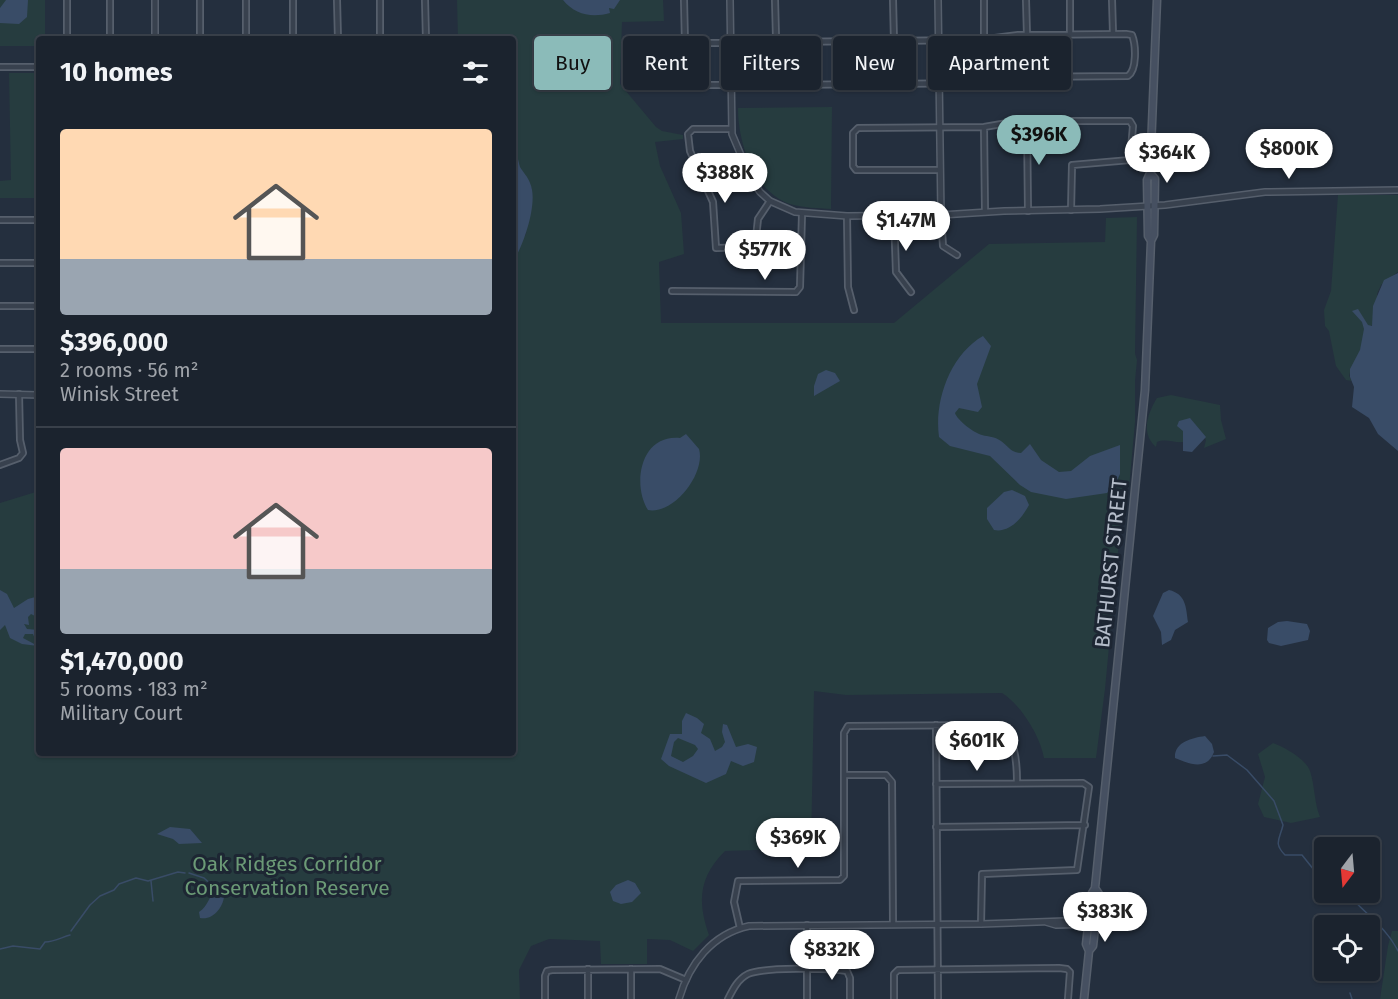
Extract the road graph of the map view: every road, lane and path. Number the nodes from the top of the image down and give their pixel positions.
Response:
1 (67, 0) edge
2 (110, 0) edge
3 (155, 0) edge
4 (200, 0) edge
5 (246, 0) edge
6 (293, 0) edge
7 (338, 0) edge
8 (380, 0) edge
9 (425, 0) edge
10 (684, 0) edge
11 (730, 0) edge
12 (775, 0) edge
13 (893, 0) edge
14 (938, 0) edge
15 (984, 0) edge
16 (1026, 0) edge
17 (1070, 0) edge
18 (1112, 0) edge
19 (1158, 0) edge
20 (1113, 33) junction
21 (1070, 34) junction
22 (1027, 35) junction
23 (67, 36) edge
24 (110, 36) edge
25 (155, 36) edge
26 (200, 36) edge
27 (246, 36) edge
28 (293, 36) edge
29 (338, 36) edge
30 (380, 36) edge
31 (426, 36) edge
32 (686, 36) edge
33 (730, 36) edge
34 (776, 36) edge
35 (894, 36) edge
36 (939, 36) edge
37 (984, 36) edge
38 (1016, 36) edge
39 (0, 67) edge
40 (36, 67) edge
41 (1071, 77) edge
42 (928, 83) edge
43 (821, 84) edge
44 (731, 90) edge
45 (939, 90) edge
46 (1027, 121) junction
47 (940, 127) junction
48 (984, 127) junction
49 (732, 129) junction
50 (940, 170) junction
51 (1150, 174) junction
52 (1398, 190) edge
53 (770, 201) junction
54 (1147, 206) junction
55 (1154, 206) junction
56 (1071, 210) junction
57 (1028, 211) junction
58 (985, 212) junction
59 (802, 214) junction
60 (894, 215) junction
61 (940, 215) junction
62 (847, 216) junction
63 (0, 220) edge
64 (36, 220) edge
65 (1151, 241) junction
66 (957, 255) dead end
67 (0, 263) edge
68 (36, 263) edge
69 (672, 291) dead end
70 (911, 292) dead end
71 (0, 306) edge
72 (36, 306) edge
73 (854, 310) dead end
74 (0, 349) edge
75 (36, 349) edge
76 (0, 394) edge
77 (19, 394) junction
78 (36, 394) edge
79 (0, 465) edge
80 (936, 724) junction
81 (844, 776) junction
82 (1017, 783) junction
83 (936, 784) junction
84 (1085, 825) junction
85 (936, 827) junction
86 (1092, 922) junction
87 (893, 924) junction
88 (937, 924) junction
89 (981, 924) junction
90 (807, 925) junction
91 (740, 928) junction
92 (588, 969) junction
93 (631, 969) junction
94 (938, 969) junction
95 (807, 970) junction
96 (686, 980) junction
97 (545, 999) edge
98 (588, 999) edge
99 (631, 999) edge
100 (679, 999) edge
101 (728, 999) edge
102 (807, 999) edge
103 (850, 999) edge
104 (894, 999) edge
105 (938, 999) edge
106 (1068, 999) edge
107 (1084, 999) edge

1 - 23 street
2 - 24 street
3 - 25 street
4 - 26 street
5 - 27 street
6 - 28 street
7 - 29 street
8 - 30 street
9 - 31 street
10 - 32 street
11 - 33 street
12 - 34 street
13 - 35 street
14 - 36 street
15 - 37 street
16 - 22 street
17 - 21 street
18 - 20 street
19 - 51 main road, BATHURST STREET
20 - 21 street
20 - 41 street
21 - 22 street
22 - 38 street
39 - 40 street
42 - 43 street
44 - 49 street
45 - 47 street
46 - 48 street
46 - 56 street
46 - 57 street
47 - 48 street
47 - 50 street
47 - 50 street
48 - 58 street
49 - 53 street
49 - 53 street
50 - 61 street
51 - 54 main road, BATHURST STREET
51 - 55 main road, BATHURST STREET
52 - 55 street
53 - 59 street
54 - 55 street
54 - 56 street
54 - 65 main road, BATHURST STREET
55 - 65 main road, BATHURST STREET
56 - 57 street
57 - 58 street
58 - 61 street
59 - 62 street
59 - 69 street
60 - 61 street
60 - 62 street
60 - 70 street
61 - 66 street
62 - 73 street
63 - 64 street
65 - 86 main road, BATHURST STREET
67 - 68 street
71 - 72 street
74 - 75 street
76 - 77 street
77 - 78 street
77 - 79 street
80 - 81 street
80 - 82 street
80 - 83 street
81 - 87 street
81 - 91 street
82 - 83 street
82 - 84 street
83 - 85 street
84 - 85 street
84 - 89 street
85 - 88 street
86 - 89 street
86 - 107 main road, BATHURST STREET
87 - 88 street
87 - 90 street
88 - 89 street
88 - 94 street
90 - 91 street
90 - 95 street
91 - 96 street
92 - 93 street
92 - 97 street
92 - 98 street
93 - 96 street
93 - 99 street
94 - 104 street
94 - 105 street
94 - 106 street
95 - 101 street
95 - 102 street
95 - 103 street
96 - 100 street

